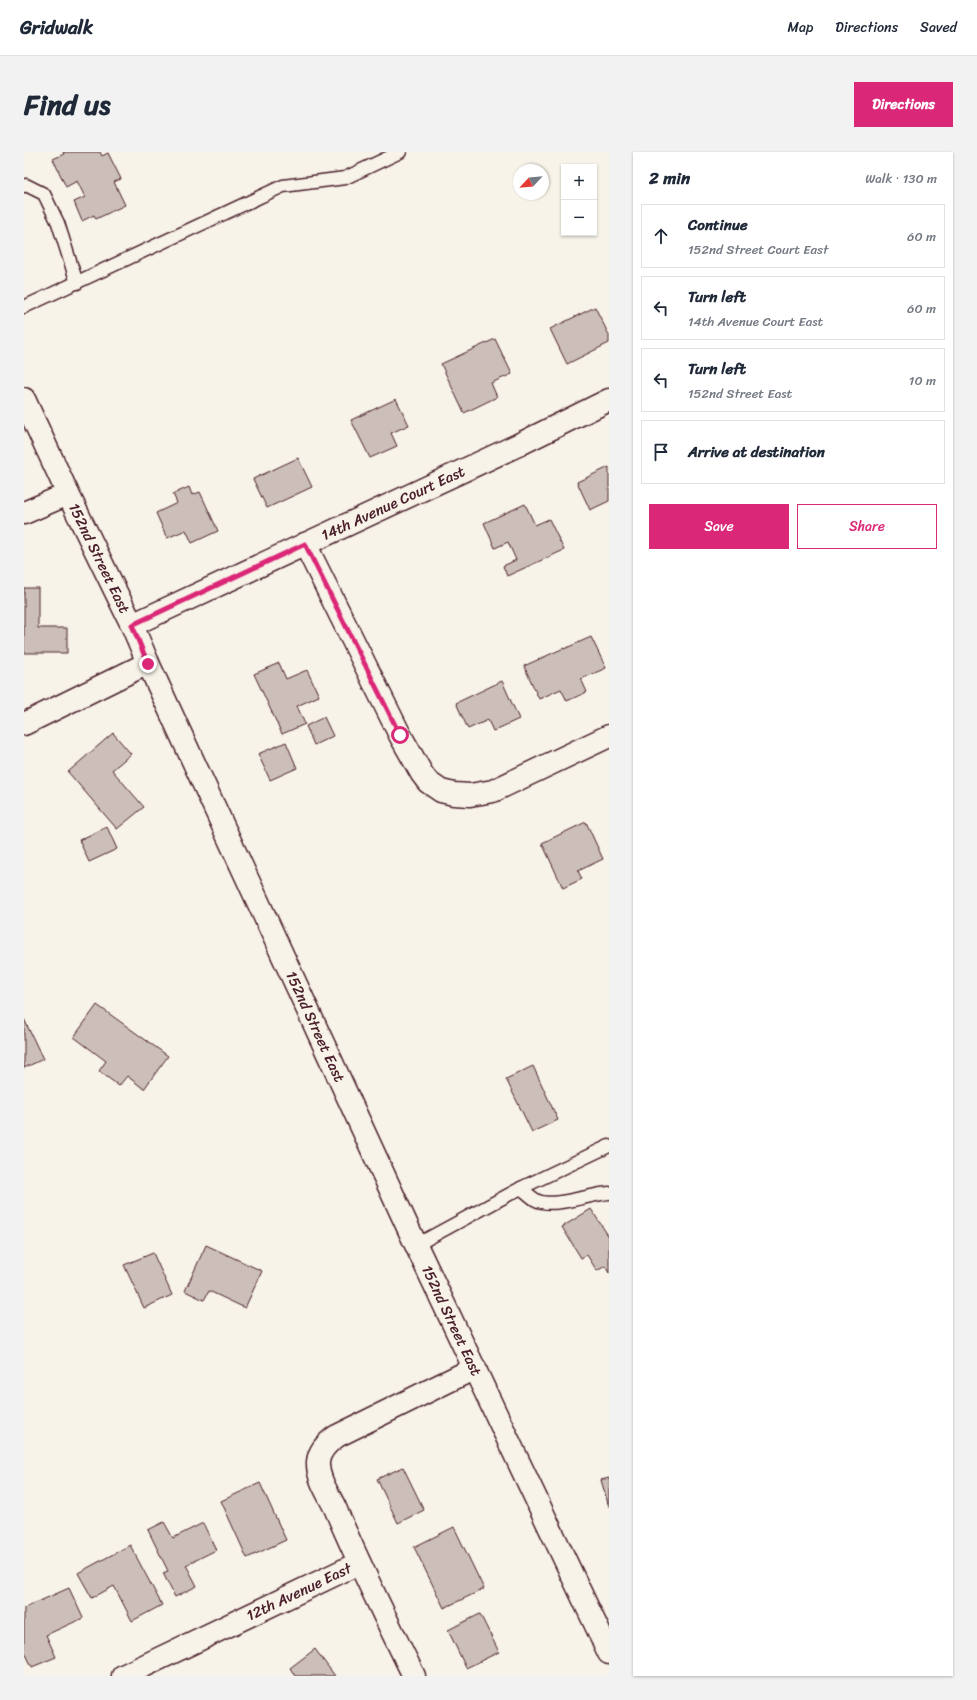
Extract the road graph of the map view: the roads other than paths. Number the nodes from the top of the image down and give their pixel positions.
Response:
1 (400, 152) edge
2 (24, 186) edge
3 (77, 283) junction
4 (24, 307) edge
5 (24, 399) edge
6 (609, 400) edge
7 (68, 494) junction
8 (24, 513) edge
9 (305, 544) junction
10 (132, 625) junction
11 (148, 664) junction
12 (24, 724) edge
13 (609, 736) edge
14 (609, 1146) edge
15 (521, 1188) junction
16 (609, 1193) edge
17 (416, 1245) junction
18 (475, 1368) junction
19 (359, 1563) junction
20 (609, 1653) edge
21 (123, 1676) edge
22 (414, 1676) edge

1 - 3 lane
2 - 3 lane
3 - 4 lane
5 - 7 street, 152nd Street East
6 - 9 street, 14th Avenue Court East
7 - 8 street
7 - 10 street, 152nd Street East
9 - 10 street, 14th Avenue Court East
9 - 13 street
10 - 11 street, 152nd Street East
11 - 12 street
11 - 17 street, 152nd Street East
14 - 15 lane
15 - 16 lane
15 - 17 lane
17 - 18 street, 152nd Street East
18 - 19 street, 12th Avenue East
18 - 20 street, 152nd Street East
19 - 21 street, 12th Avenue East
19 - 22 street

